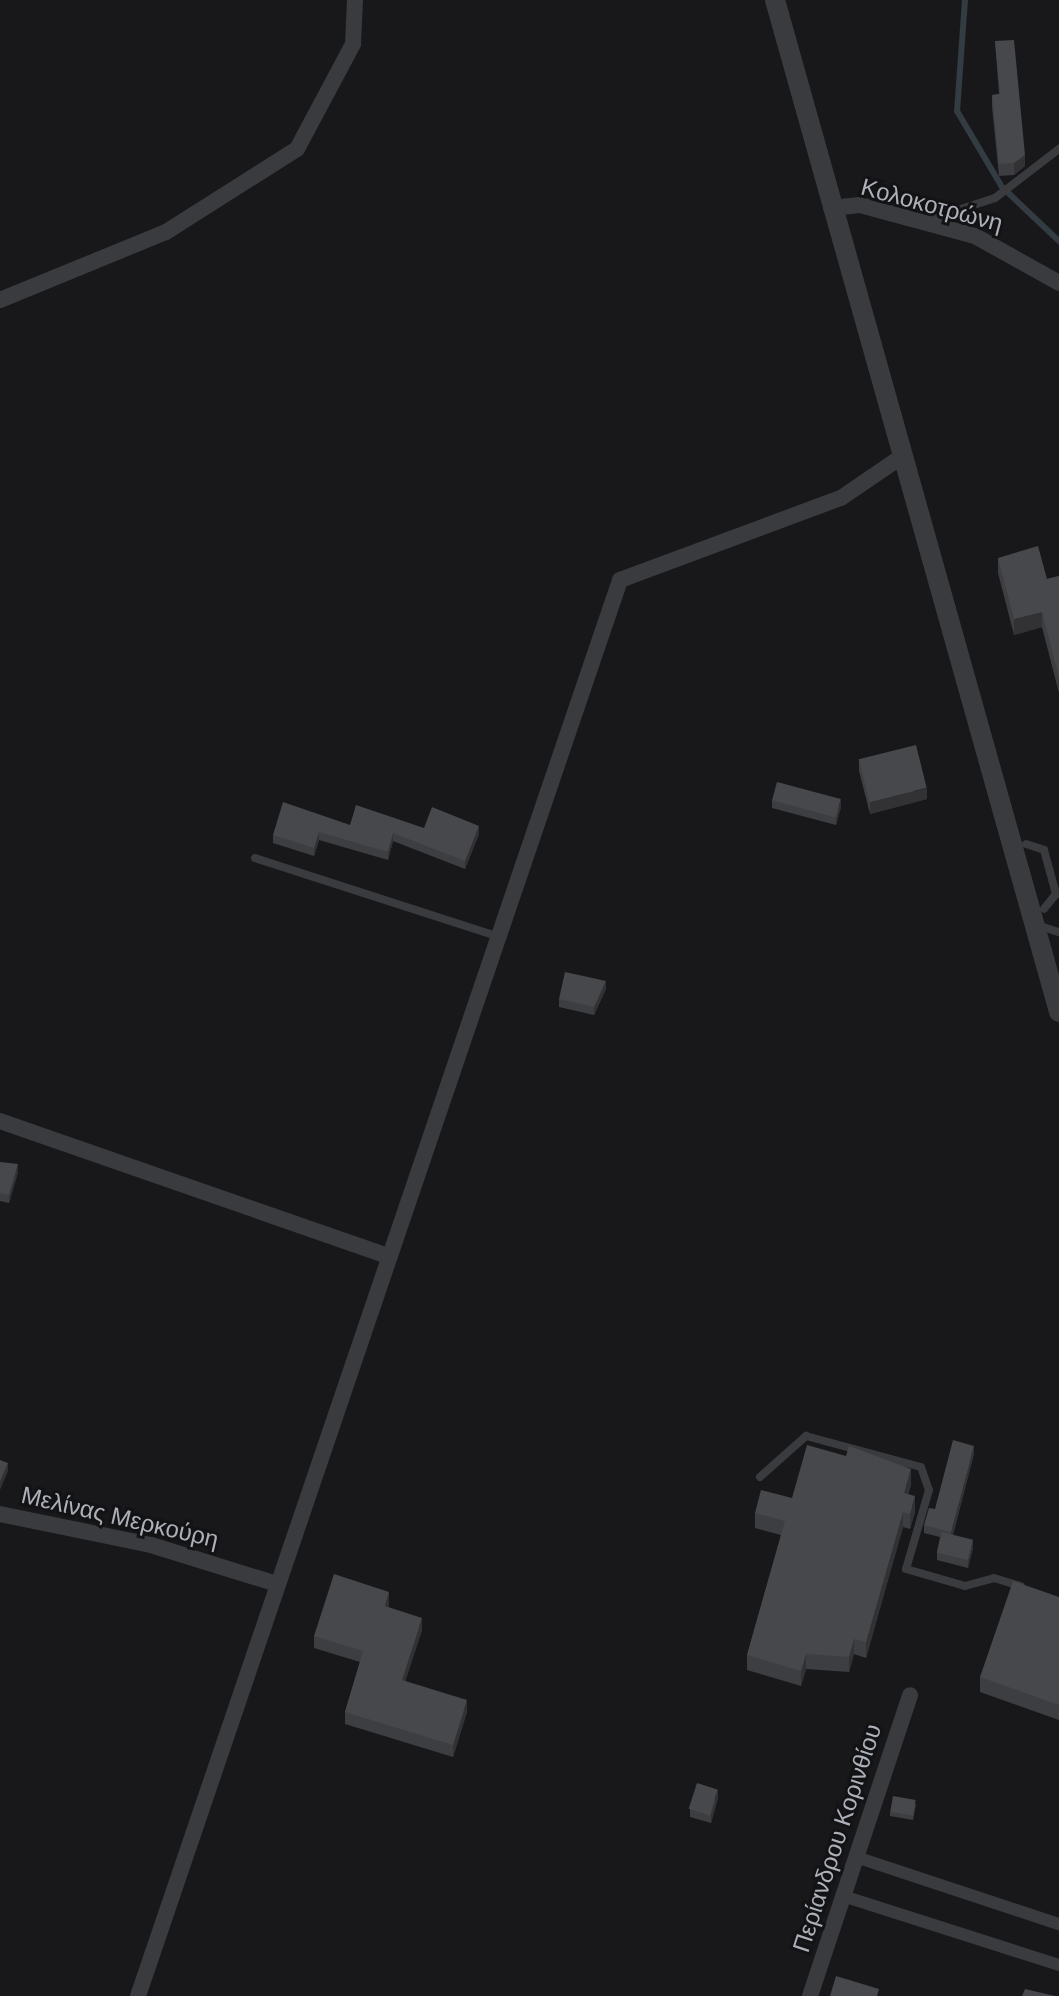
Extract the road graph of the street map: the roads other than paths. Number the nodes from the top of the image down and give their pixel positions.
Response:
1 (355, 0) edge
2 (775, 0) edge
3 (1059, 149) edge
4 (831, 208) junction
5 (917, 221) junction
6 (1059, 283) edge
7 (0, 300) edge
8 (904, 455) junction
9 (1026, 844) dead end
10 (255, 858) dead end
11 (1038, 916) junction
12 (1059, 932) edge
13 (496, 936) junction
14 (1059, 1012) edge
15 (0, 1121) edge
16 (385, 1255) junction
17 (760, 1477) dead end
18 (0, 1514) edge
19 (274, 1583) junction
20 (1033, 1590) edge
21 (910, 1695) dead end
22 (856, 1857) junction
23 (843, 1896) junction
24 (1059, 1924) edge
25 (1059, 1965) edge
26 (138, 1996) edge
27 (810, 1996) edge

1 - 7 street
2 - 4 street
3 - 5 lane
4 - 5 street, Κολοκοτρώνη
4 - 8 street
5 - 6 street, Κολοκοτρώνη
8 - 11 street
8 - 13 street
9 - 11 lane
10 - 13 lane
11 - 12 lane
11 - 14 street
13 - 16 street
15 - 16 street
16 - 19 street
17 - 20 lane
18 - 19 street, Μελίνας Μερκούρη
19 - 26 street
21 - 22 street, Περίανδρου Κορινθίου
22 - 23 street, Περίανδρου Κορινθίου
22 - 24 street
23 - 25 street
23 - 27 street, Περίανδρου Κορινθίου

